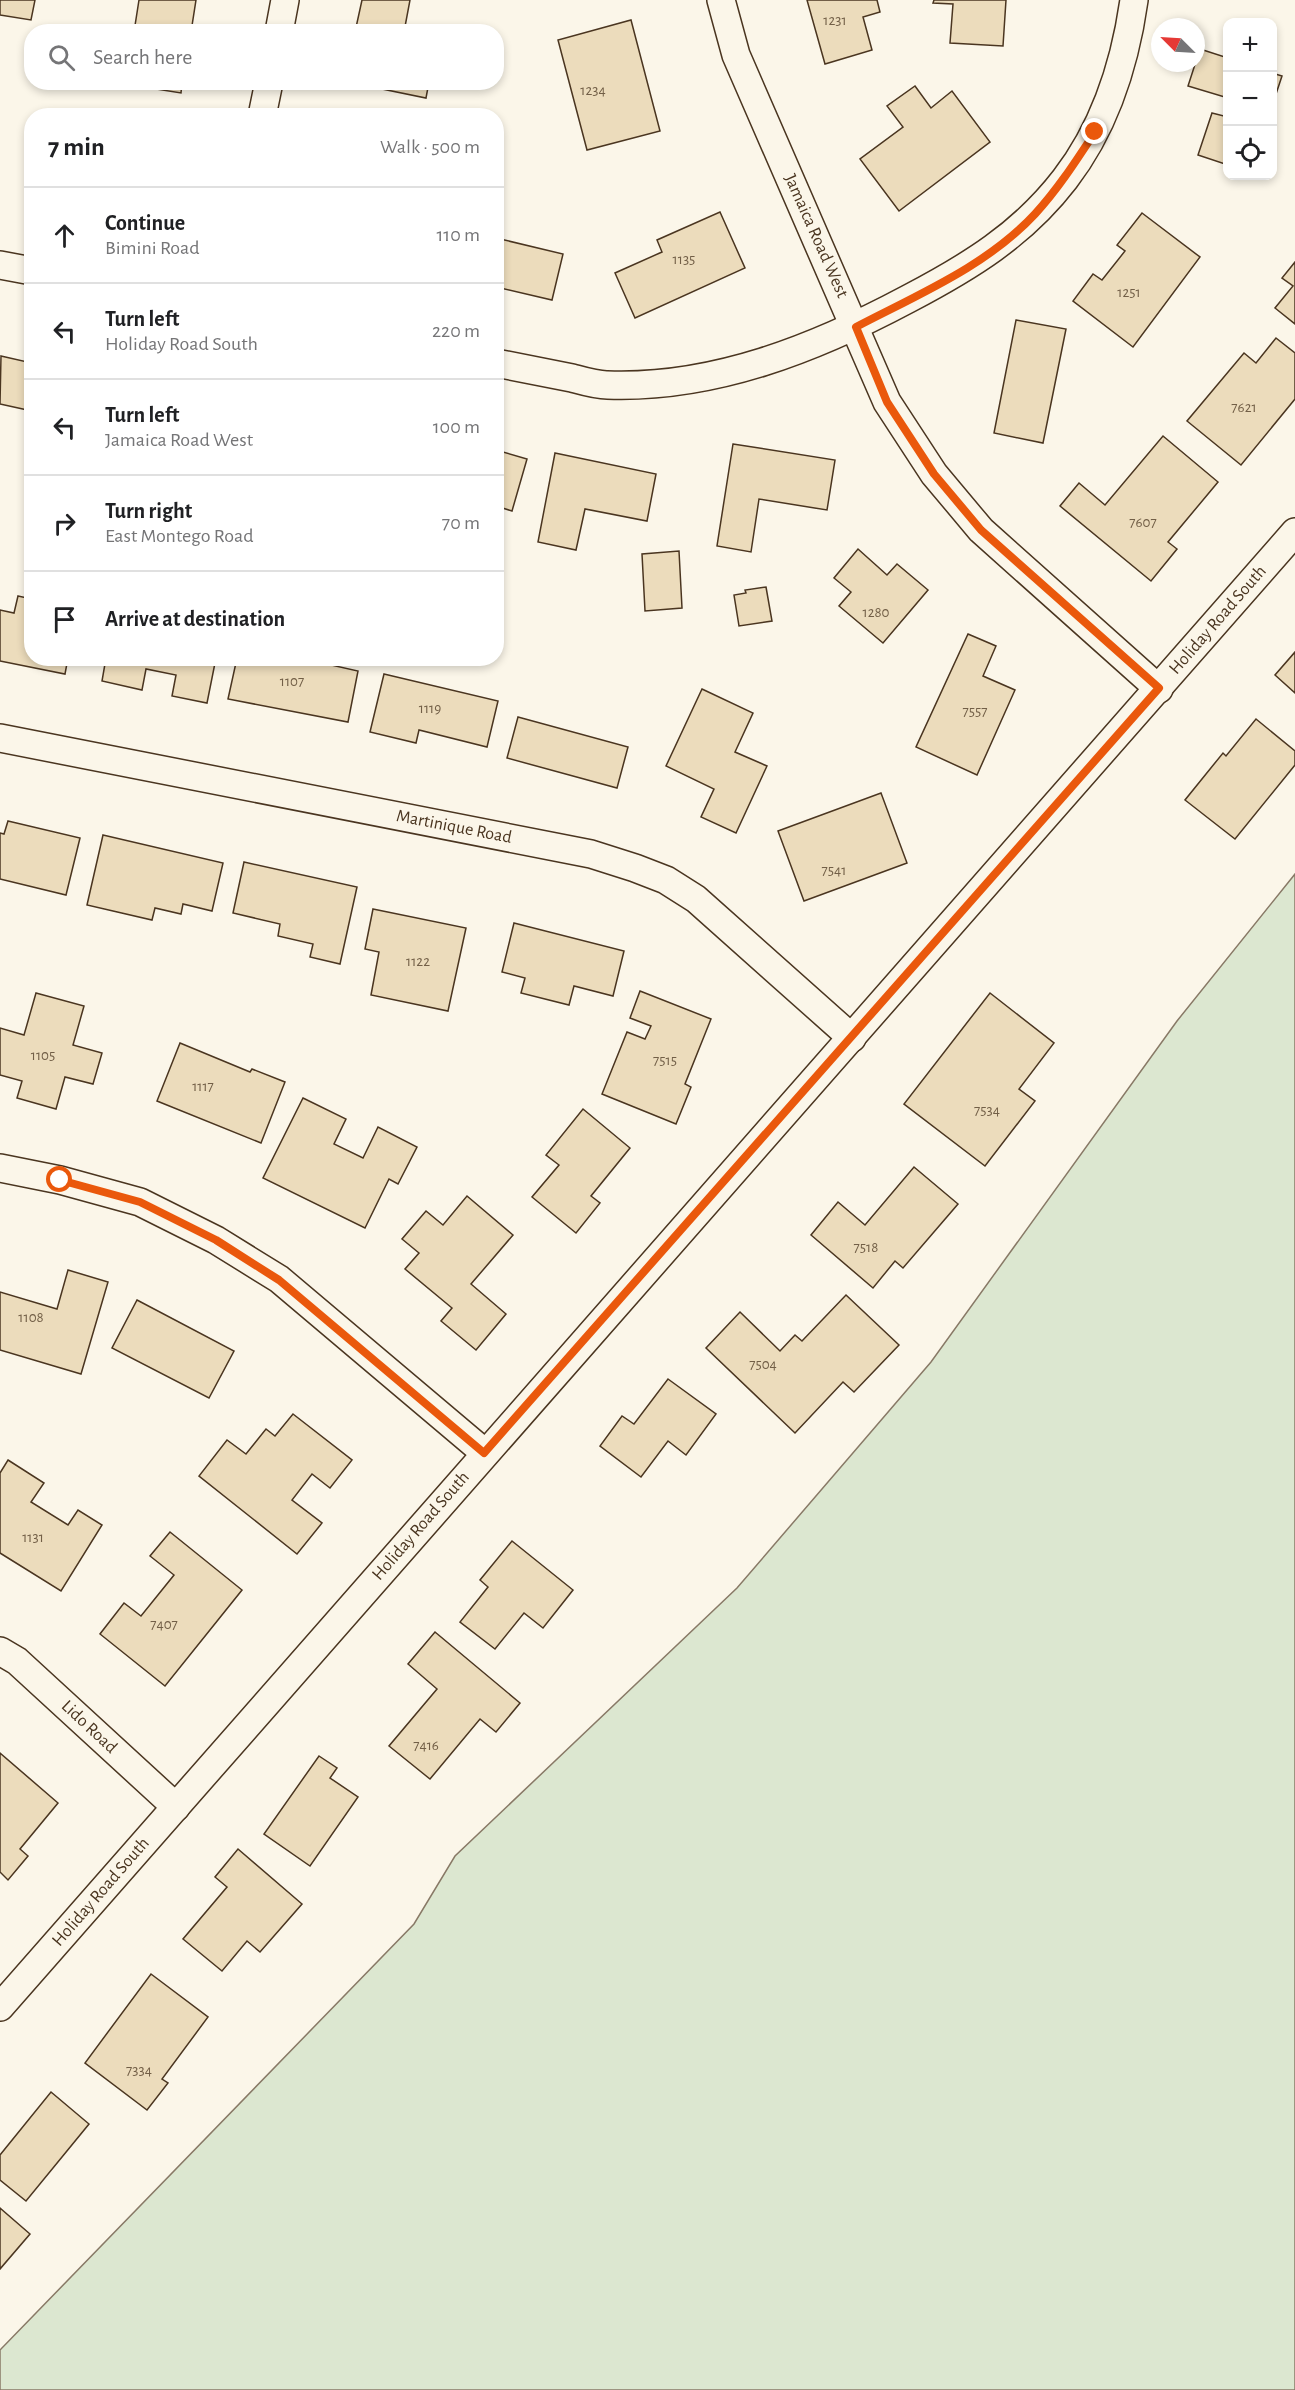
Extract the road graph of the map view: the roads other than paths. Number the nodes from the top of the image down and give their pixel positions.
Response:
1 (285, 0) edge
2 (721, 0) edge
3 (1134, 0) edge
4 (280, 24) edge
5 (267, 90) edge
6 (264, 108) edge
7 (0, 265) edge
8 (24, 270) edge
9 (856, 327) junction
10 (504, 365) edge
11 (1295, 532) edge
12 (1159, 688) junction
13 (0, 738) edge
14 (852, 1038) junction
15 (0, 1168) edge
16 (484, 1453) junction
17 (0, 1651) edge
18 (176, 1807) junction
19 (0, 2007) edge

1 - 4 street
2 - 9 street, Jamaica Road West
3 - 9 street
5 - 6 street
7 - 8 street
9 - 10 street
9 - 12 street, Jamaica Road West
11 - 12 street, Holiday Road South
12 - 14 street, Holiday Road South
13 - 14 street, Martinique Road
14 - 16 street, Holiday Road South
15 - 16 street
16 - 18 street, Holiday Road South
17 - 18 street, Lido Road
18 - 19 street, Holiday Road South

